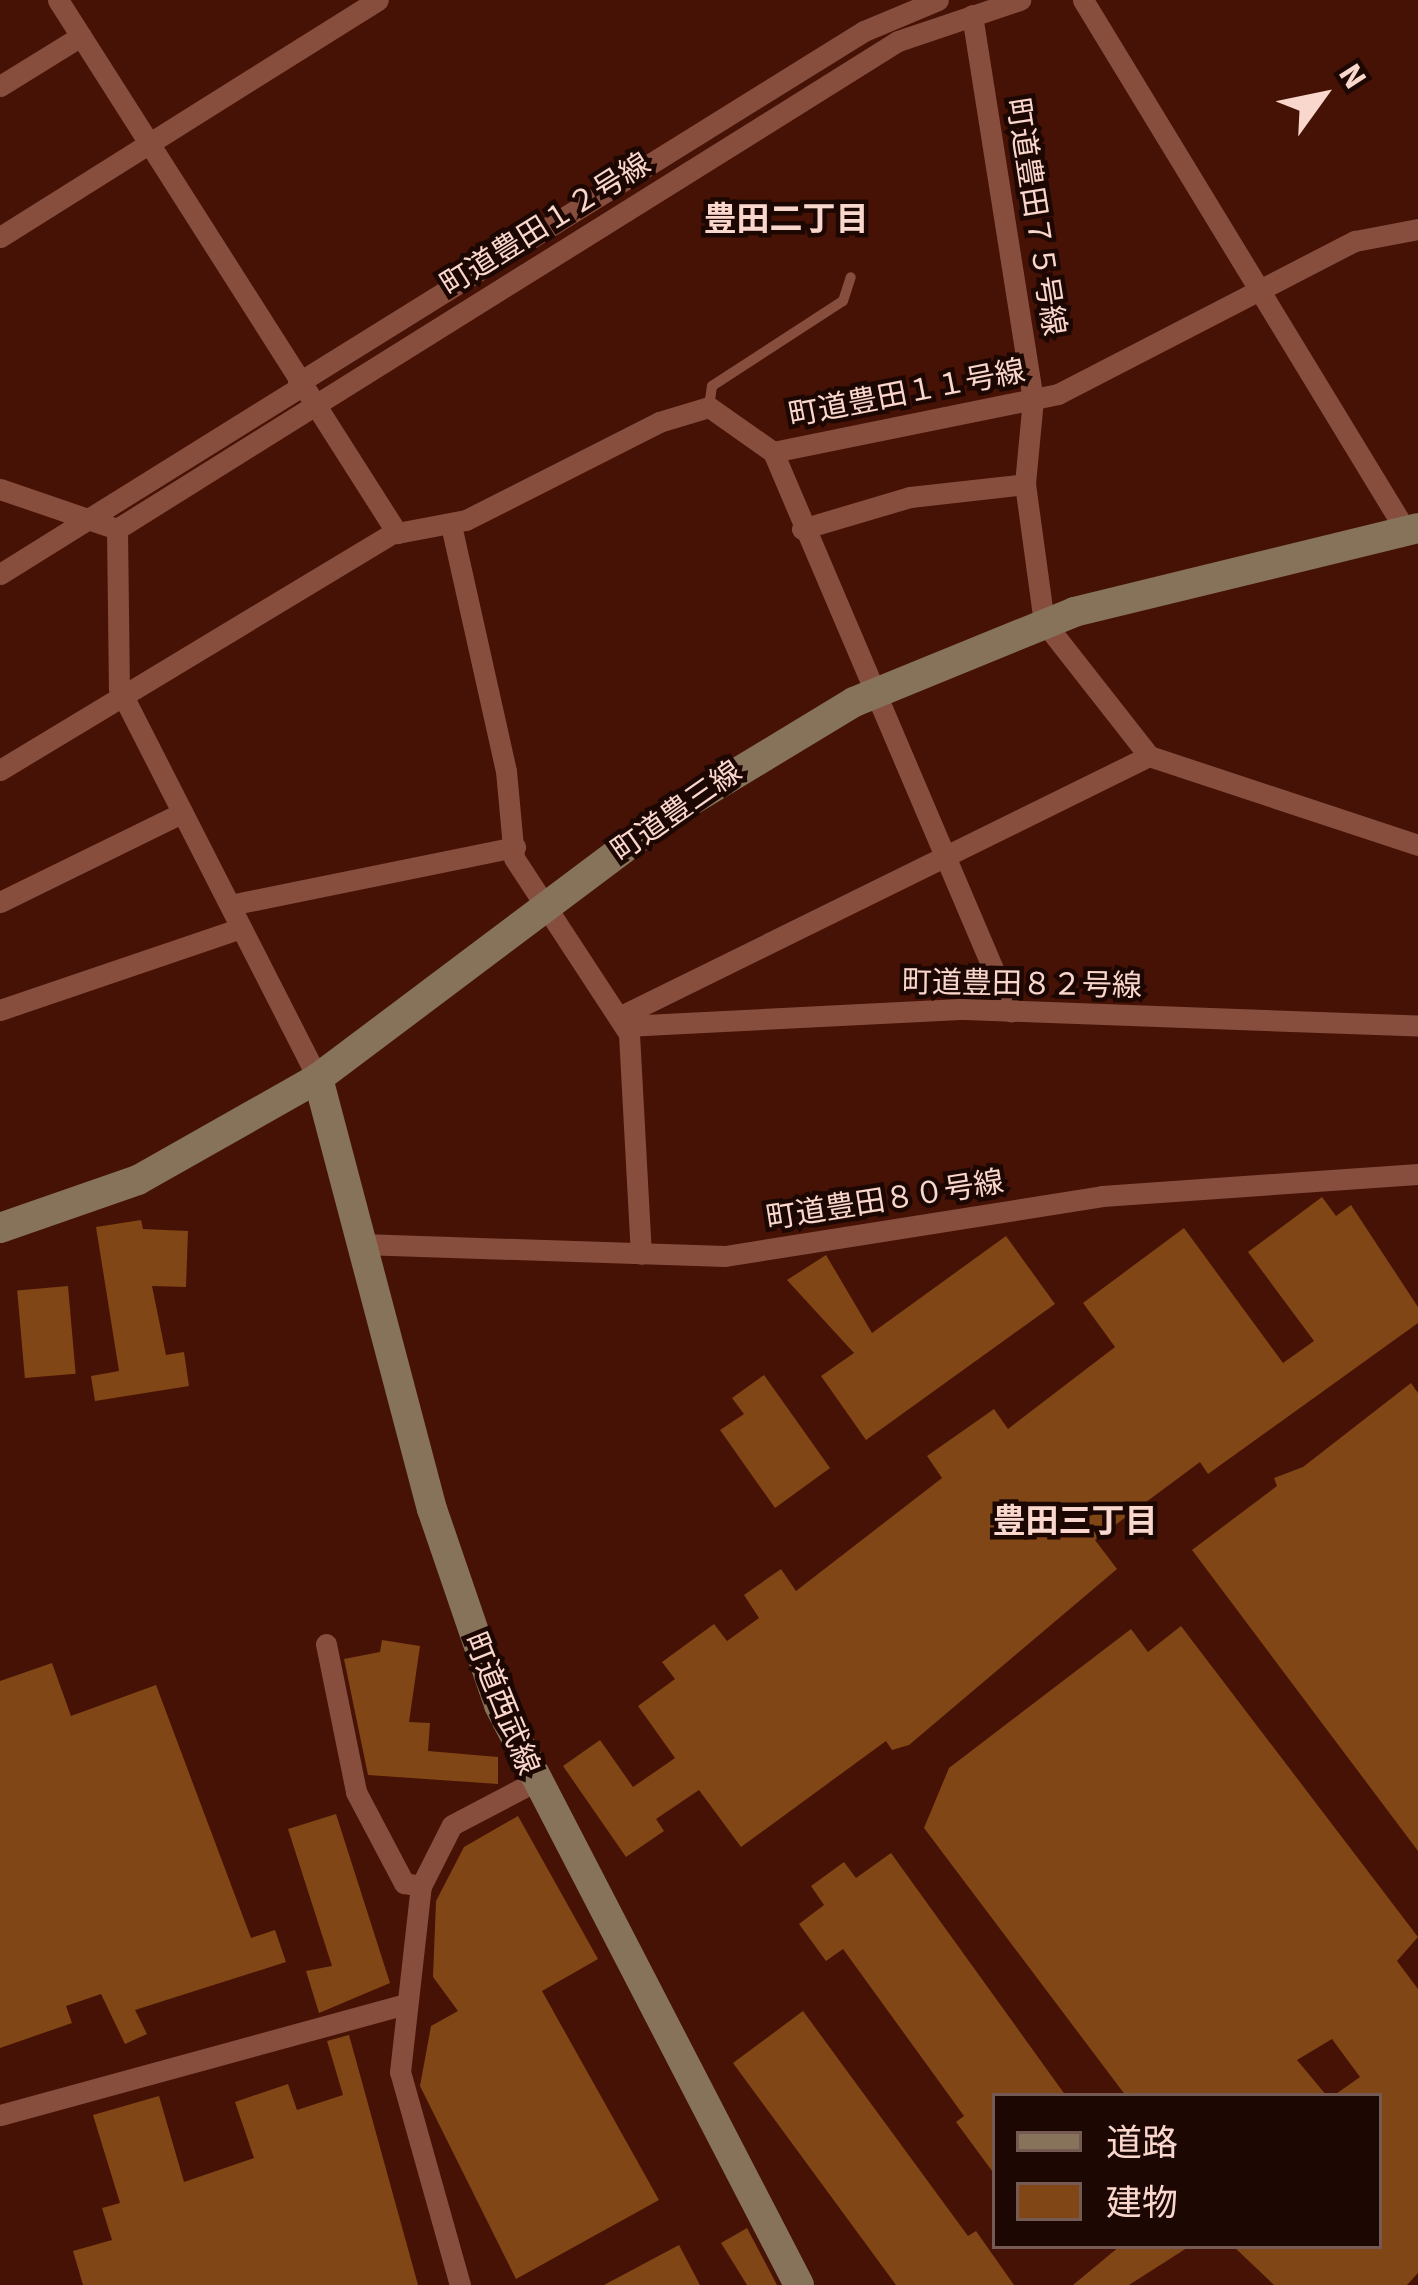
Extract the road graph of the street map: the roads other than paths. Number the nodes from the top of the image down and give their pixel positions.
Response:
1 (58, 0) edge
2 (377, 0) edge
3 (938, 0) edge
4 (1020, 0) edge
5 (1083, 0) edge
6 (973, 14) junction
7 (81, 36) junction
8 (0, 86) edge
9 (148, 143) junction
10 (1418, 229) edge
11 (0, 238) edge
12 (851, 278) dead end
13 (1266, 290) junction
14 (303, 392) junction
15 (1033, 399) junction
16 (709, 406) junction
17 (773, 452) junction
18 (1025, 484) junction
19 (0, 489) edge
20 (103, 524) junction
21 (452, 526) junction
22 (802, 530) junction
23 (1412, 530) edge
24 (395, 532) junction
25 (0, 574) edge
26 (0, 590) edge
27 (1044, 622) junction
28 (879, 690) junction
29 (124, 699) junction
30 (1150, 756) junction
31 (0, 770) edge
32 (182, 812) junction
33 (1418, 845) edge
34 (515, 847) junction
35 (950, 859) junction
36 (0, 902) edge
37 (230, 905) junction
38 (544, 909) junction
39 (241, 928) junction
40 (0, 1010) edge
41 (1010, 1011) junction
42 (622, 1022) junction
43 (1418, 1027) edge
44 (318, 1078) junction
45 (1418, 1174) edge
46 (0, 1228) edge
47 (361, 1244) junction
48 (641, 1254) junction
49 (326, 1644) dead end
50 (532, 1784) junction
51 (421, 1886) junction
52 (407, 2004) junction
53 (0, 2115) edge
54 (460, 2285) edge
55 (799, 2285) edge

1 - 7 street
2 - 9 street
3 - 14 street
4 - 6 street, 町道豊田１２号線
5 - 13 street
6 - 14 street, 町道豊田１２号線
6 - 15 street, 町道豊田７５号線
7 - 8 street
7 - 9 street
9 - 11 street
9 - 14 street
10 - 13 street, 町道豊田１１号線
12 - 16 lane
13 - 15 street, 町道豊田１１号線
13 - 23 street
14 - 20 street, 町道豊田１２号線
14 - 24 street
15 - 17 street, 町道豊田１１号線
15 - 18 street, 町道豊田７５号線
16 - 17 street, 町道豊田１１号線
16 - 21 street
17 - 22 street
18 - 22 street
18 - 27 street, 町道豊田７５号線
19 - 20 street
20 - 25 street
20 - 26 street
20 - 29 street
21 - 24 street
21 - 34 street
22 - 28 street
23 - 27 street, 町道豊三線
24 - 29 street
27 - 28 street, 町道豊三線
27 - 30 street
28 - 35 street
28 - 38 street, 町道豊三線
29 - 31 street
29 - 32 street
30 - 33 street
30 - 35 street
32 - 36 street
32 - 37 street
34 - 37 street
34 - 38 street
35 - 41 street
35 - 42 street
37 - 39 street
38 - 42 street
38 - 44 street, 町道豊三線
39 - 40 street
39 - 44 street
41 - 42 street, 町道豊田８２号線
41 - 43 street, 町道豊田８２号線
42 - 48 street
44 - 46 street, 町道豊三線
44 - 47 street, 町道西武線
45 - 48 street, 町道豊田８０号線
47 - 48 street, 町道豊田８０号線
47 - 50 street, 町道西武線
49 - 51 street
50 - 51 street
50 - 55 street, 町道西武線
51 - 52 street
52 - 53 street
52 - 54 street

